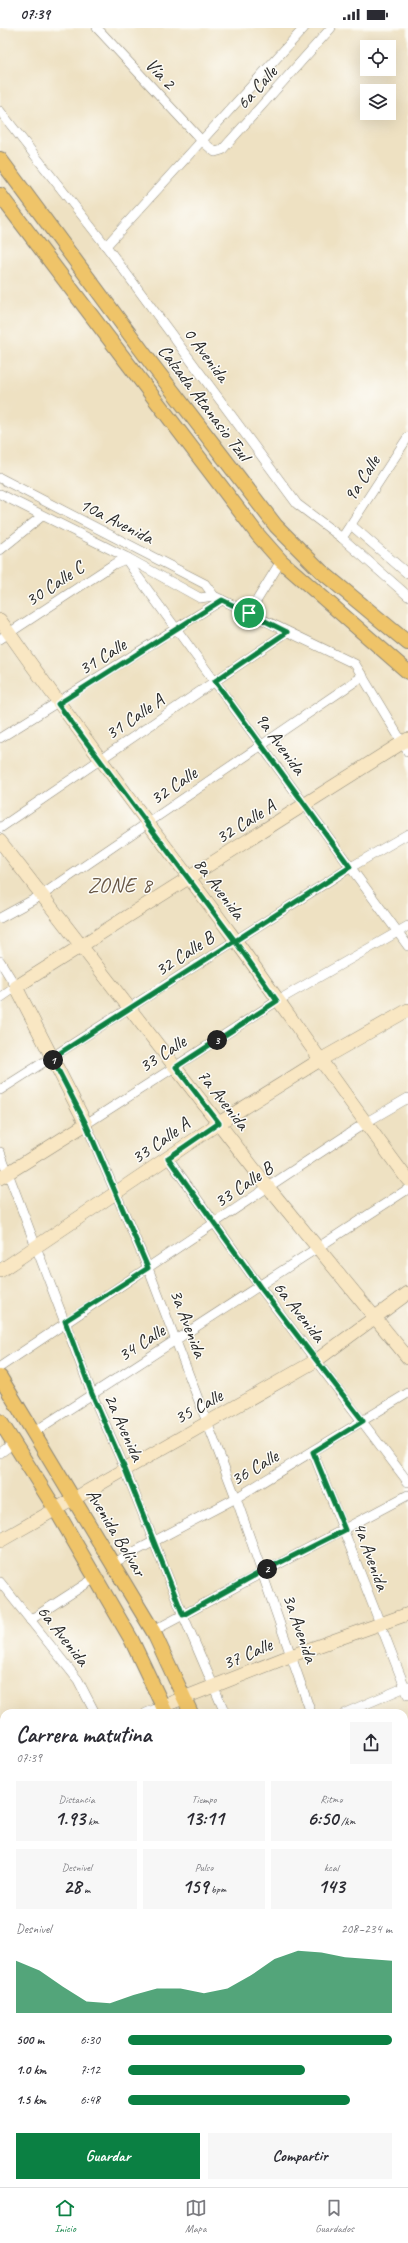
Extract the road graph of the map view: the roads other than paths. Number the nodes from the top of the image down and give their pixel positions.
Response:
1 (97, 28) edge
2 (304, 28) edge
3 (331, 28) edge
4 (0, 111) edge
5 (202, 141) junction
6 (0, 159) edge
7 (0, 195) edge
8 (106, 246) junction
9 (408, 437) edge
10 (0, 478) edge
11 (0, 494) edge
12 (42, 516) junction
13 (351, 525) junction
14 (342, 538) junction
15 (0, 550) edge
16 (128, 558) junction
17 (281, 561) junction
18 (408, 574) edge
19 (408, 596) edge
20 (218, 598) junction
21 (249, 613) junction
22 (0, 620) edge
23 (177, 629) junction
24 (287, 632) junction
25 (5, 636) edge
26 (408, 643) edge
27 (408, 672) edge
28 (363, 676) junction
29 (215, 681) junction
30 (58, 704) junction
31 (0, 738) edge
32 (406, 744) edge
33 (262, 745) junction
34 (100, 760) junction
35 (305, 805) junction
36 (147, 823) junction
37 (0, 828) edge
38 (408, 834) edge
39 (0, 841) edge
40 (350, 867) junction
41 (189, 878) junction
42 (42, 895) junction
43 (0, 918) edge
44 (408, 926) edge
45 (398, 932) junction
46 (235, 941) junction
47 (82, 946) junction
48 (408, 946) edge
49 (0, 961) edge
50 (16, 988) junction
51 (0, 998) edge
52 (277, 1001) junction
53 (130, 1008) junction
54 (408, 1010) edge
55 (52, 1058) junction
56 (320, 1060) junction
57 (176, 1067) junction
58 (0, 1090) edge
59 (408, 1098) edge
60 (219, 1123) junction
61 (86, 1124) junction
62 (365, 1124) junction
63 (0, 1152) edge
64 (168, 1158) junction
65 (4, 1175) edge
66 (408, 1180) edge
67 (268, 1187) junction
68 (408, 1190) edge
69 (116, 1194) junction
70 (214, 1224) junction
71 (37, 1247) junction
72 (320, 1247) junction
73 (148, 1268) junction
74 (0, 1271) edge
75 (260, 1287) junction
76 (408, 1293) edge
77 (373, 1317) junction
78 (65, 1321) junction
79 (175, 1341) junction
80 (408, 1358) edge
81 (317, 1360) junction
82 (0, 1367) edge
83 (0, 1377) edge
84 (408, 1393) edge
85 (92, 1394) junction
86 (0, 1421) edge
87 (363, 1421) junction
88 (207, 1423) junction
89 (34, 1432) junction
90 (14, 1443) junction
91 (313, 1452) junction
92 (0, 1453) edge
93 (125, 1469) junction
94 (408, 1482) edge
95 (408, 1495) edge
96 (75, 1498) junction
97 (236, 1498) junction
98 (56, 1510) junction
99 (345, 1530) junction
100 (0, 1541) edge
101 (154, 1541) junction
102 (113, 1563) junction
103 (261, 1572) junction
104 (95, 1578) junction
105 (0, 1582) edge
106 (408, 1614) edge
107 (183, 1615) junction
108 (30, 1620) junction
109 (379, 1624) junction
110 (154, 1631) junction
111 (290, 1656) junction
112 (214, 1688) junction
113 (407, 1689) edge
114 (184, 1698) junction
115 (92, 1709) edge
116 (164, 1709) edge
117 (166, 1709) edge
118 (189, 1709) edge
119 (223, 1709) edge
120 (310, 1709) edge
121 (355, 1709) edge

1 - 5 street, Vía 2
2 - 5 street, 6a Calle
3 - 5 street, 6a Calle
4 - 8 street, 0 Avenida
5 - 8 street, 6a Calle
6 - 26 main road, Calzada Atanasio Tzul
7 - 17 main road, Calzada Atanasio Tzul
8 - 14 street, 0 Avenida
9 - 13 street, 9a Calle
10 - 20 street, 10a Avenida
11 - 12 street, 10a Avenida
12 - 15 street
12 - 16 street, 10a Avenida
13 - 14 street, 9a Calle
13 - 18 street
14 - 19 street, 0 Avenida
16 - 20 street, 10a Avenida
16 - 23 street, 9a Avenida
16 - 25 street, 30 Calle C
17 - 21 street
17 - 27 main road, Calzada Atanasio Tzul
20 - 21 street, 10a Avenida
20 - 23 street, 31 Calle
21 - 24 street, 10a Avenida
22 - 25 street, 8a Avenida
23 - 29 street, 9a Avenida
23 - 30 street, 31 Calle
24 - 28 street, 10a Avenida
24 - 29 street, 31 Calle A
25 - 30 street, 8a Avenida
28 - 32 street, 10a Avenida
28 - 33 street, 32 Calle
29 - 33 street, 9a Avenida
29 - 34 street, 31 Calle A
30 - 31 street, 31 Calle
30 - 34 street, 8a Avenida
32 - 35 street, 32 Calle A
33 - 35 street, 9a Avenida
33 - 36 street, 32 Calle
34 - 36 street, 8a Avenida
34 - 37 street, 31 Calle A
35 - 40 street, 9a Avenida
35 - 41 street, 32 Calle A
36 - 41 street, 8a Avenida
36 - 42 street, 32 Calle
38 - 40 street, 32 Calle B
39 - 42 street, 7a Avenida
40 - 45 street, 9a Avenida
40 - 46 street, 32 Calle B
41 - 46 street, 8a Avenida
41 - 47 street, 32 Calle A
42 - 43 street, 32 Calle
42 - 47 street, 7a Avenida
44 - 45 street, 33 Calle
45 - 48 street, 9a Avenida
45 - 52 street, 33 Calle
46 - 52 street, 8a Avenida
46 - 53 street, 32 Calle B
47 - 50 street, 32 Calle A
47 - 53 street, 7a Avenida
49 - 50 street, 3a Avenida
50 - 51 street, 32 Calle A
50 - 55 street, 3a Avenida
52 - 56 street, 8a Avenida
52 - 57 street, 33 Calle
53 - 55 street, 32 Calle B
53 - 57 street, 7a Avenida
54 - 56 street, 33 Calle A
55 - 58 street, 32 Calle B
55 - 61 street, 3a Avenida
56 - 60 street, 33 Calle A
56 - 62 street, 8a Avenida
57 - 60 street, 7a Avenida
57 - 61 street, 33 Calle
59 - 62 street, 33 Calle B
60 - 64 street, 33 Calle A
60 - 67 street, 7a Avenida
61 - 65 street, 33 Calle
61 - 69 street, 3a Avenida
62 - 66 street, 8a Avenida
62 - 67 street, 33 Calle B
63 - 65 street, 2a Avenida
64 - 69 street, 33 Calle A
64 - 70 street, 6a Avenida
65 - 71 street, 2a Avenida
67 - 70 street, 33 Calle B
67 - 72 street, 7a Avenida
68 - 72 street, 34 Calle
69 - 71 street, 33 Calle A
69 - 73 street, 3a Avenida
70 - 73 street, 33 Calle B
70 - 75 street, 6a Avenida
71 - 74 street, 33 Calle A
71 - 78 street, 2a Avenida
72 - 75 street, 34 Calle
72 - 77 street, 7a Avenida
73 - 78 street, 33 Calle B
73 - 79 street, 3a Avenida
75 - 79 street, 34 Calle
75 - 81 street, 6a Avenida
76 - 77 street, 35 Calle
77 - 80 street, 7a Avenida
77 - 81 street, 35 Calle
78 - 82 street, 33 Calle B
78 - 85 street, 2a Avenida
79 - 85 street, 34 Calle
79 - 88 street, 3a Avenida
81 - 87 street, 6a Avenida
81 - 88 street, 35 Calle
83 - 89 main road, Avenida Bolívar
84 - 87 street, 36 Calle
85 - 89 street, 34 Calle
85 - 93 street, 2a Avenida
86 - 90 main road
87 - 91 street, 36 Calle
87 - 94 street, 6a Avenida
88 - 93 street, 35 Calle
88 - 97 street, 3a Avenida
89 - 96 main road, Avenida Bolívar
90 - 92 street
90 - 98 main road
91 - 97 street, 36 Calle
91 - 99 street, 4a Avenida
93 - 96 street, 35 Calle
93 - 101 street, 2a Avenida
95 - 99 street
96 - 98 street, 35 Calle
96 - 102 main road, Avenida Bolívar
97 - 101 street, 36 Calle
97 - 103 street, 3a Avenida
98 - 100 street, 35 Calle
98 - 104 main road
99 - 103 street
99 - 109 street, 4a Avenida
101 - 102 street, 36 Calle
101 - 107 street, 2a Avenida
102 - 110 main road, Avenida Bolívar
103 - 107 street
103 - 111 street, 3a Avenida
104 - 108 street
104 - 116 main road
105 - 108 street, 6a Avenida
106 - 109 street, 37 Calle
107 - 110 street
107 - 112 street, 2a Avenida
108 - 115 street, 6a Avenida
109 - 111 street, 37 Calle
109 - 113 street, 4a Avenida
110 - 114 main road, Avenida Bolívar
111 - 112 street, 37 Calle
111 - 120 street, 3a Avenida
112 - 114 street, 37 Calle
112 - 119 street, 2a Avenida
113 - 121 street
114 - 117 street, 37 Calle
114 - 118 main road, Avenida Bolívar

